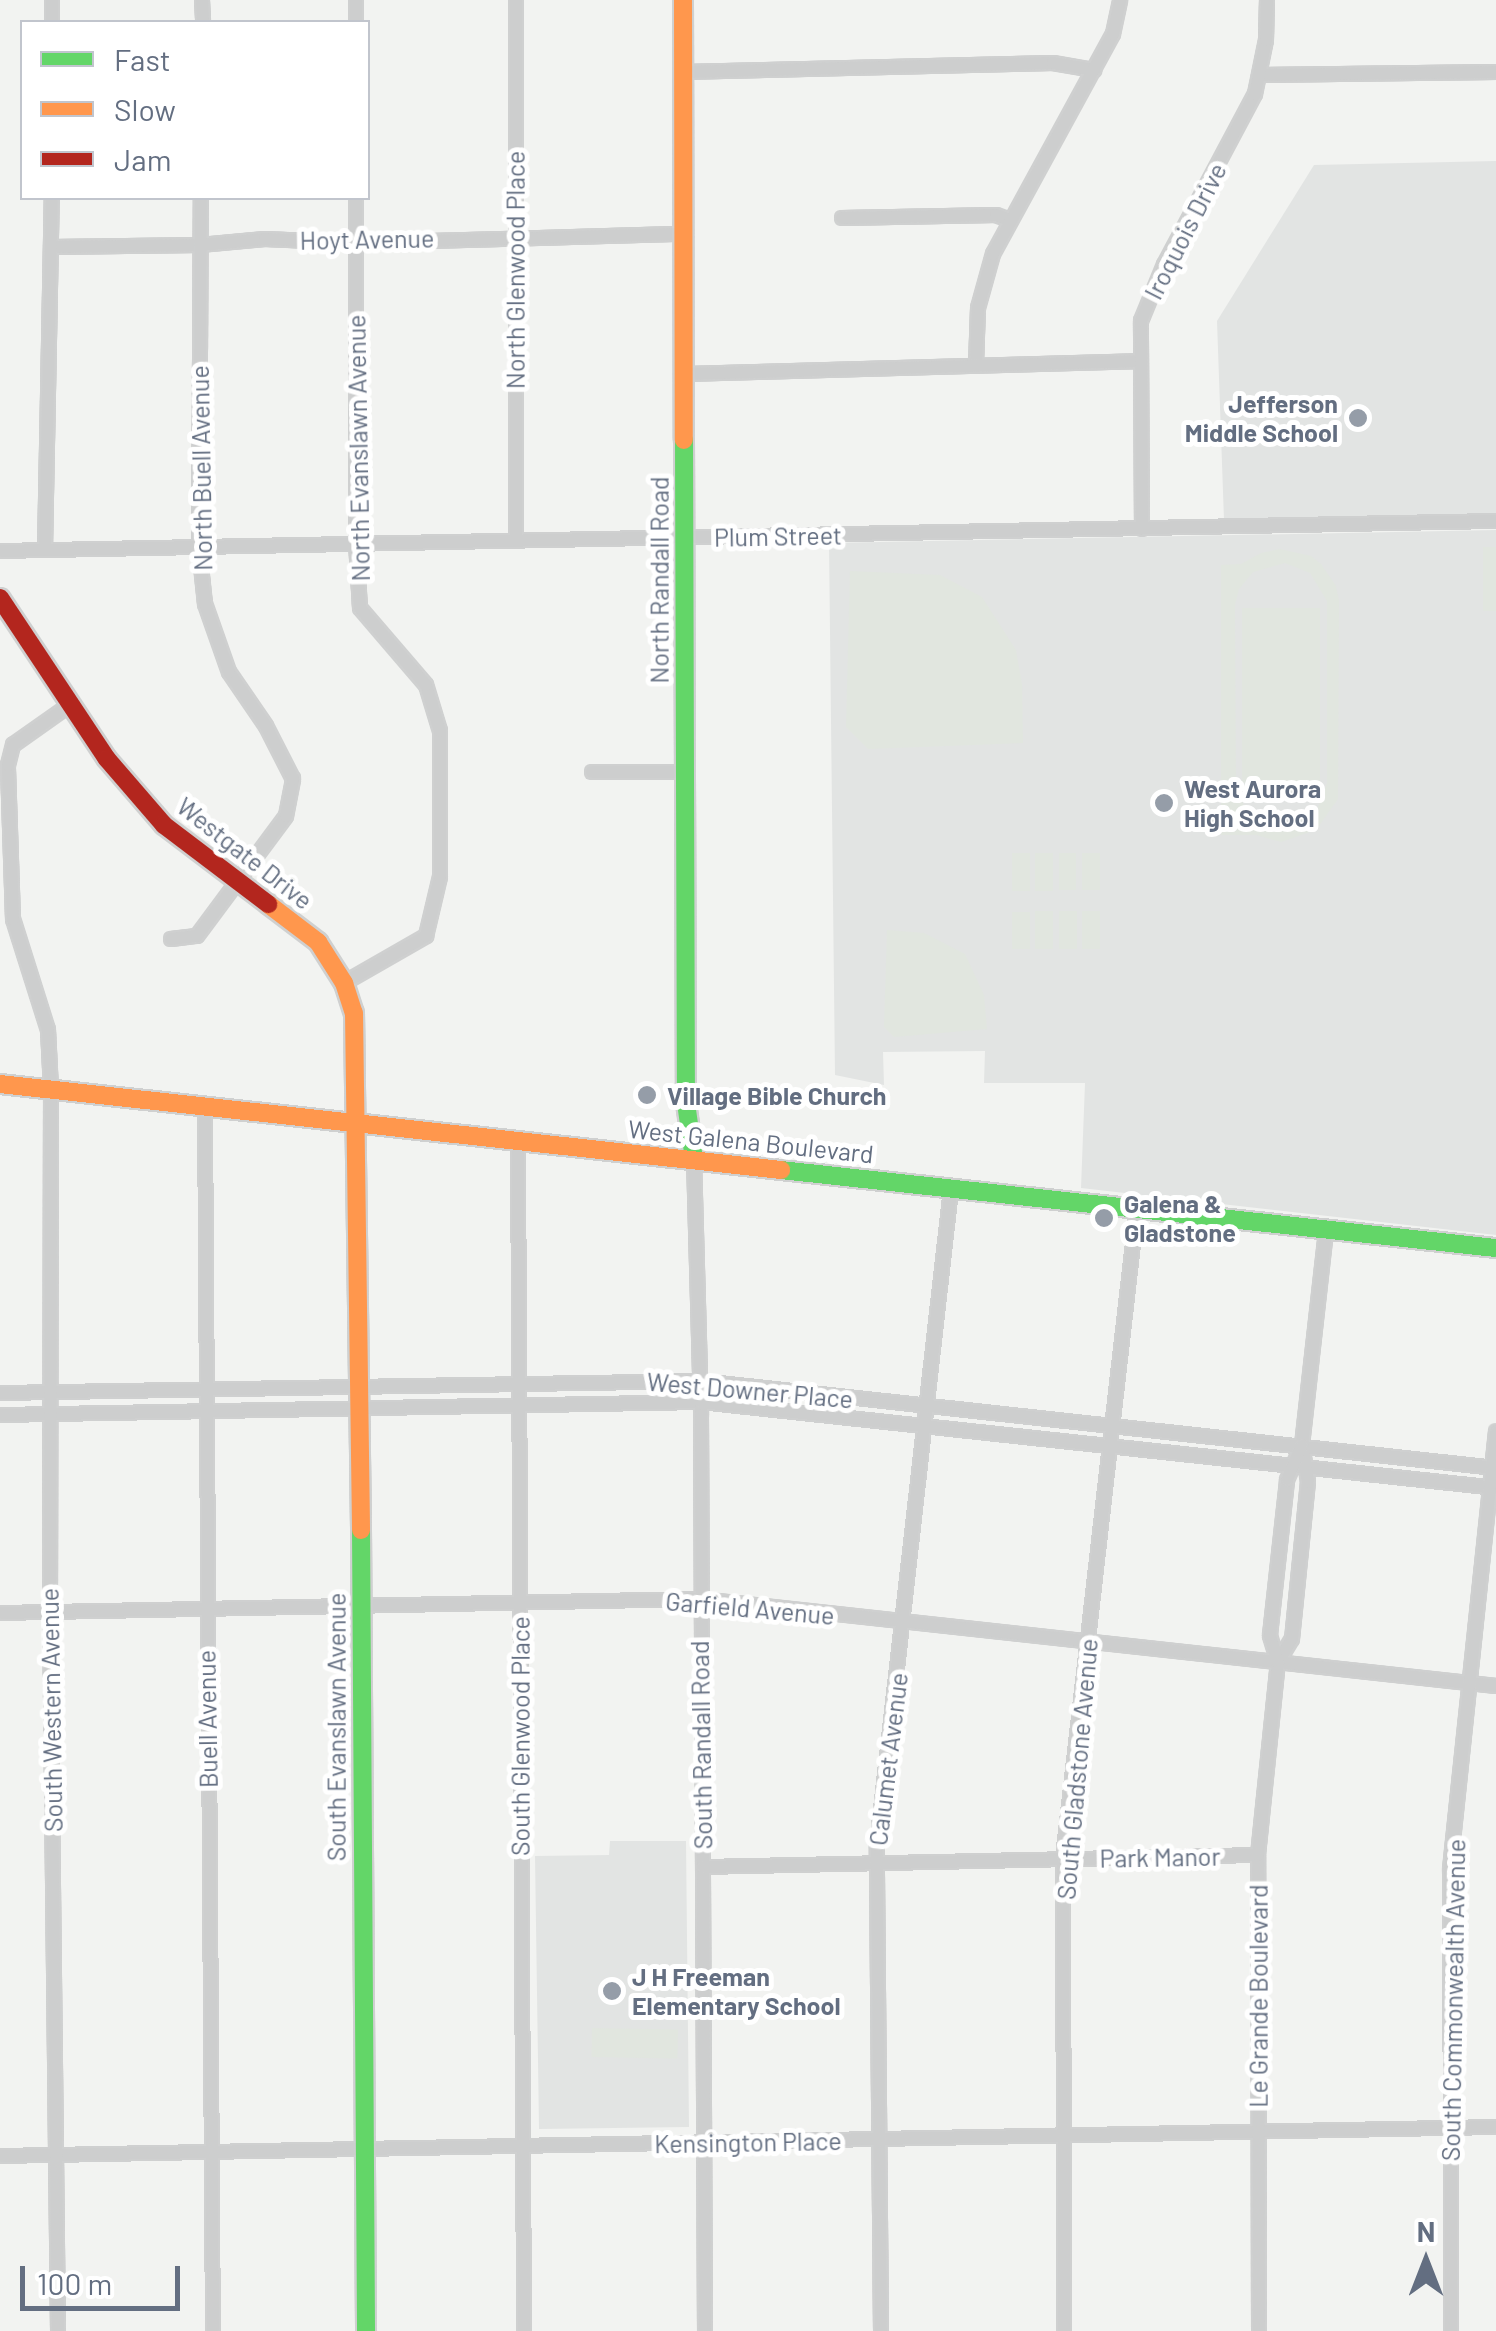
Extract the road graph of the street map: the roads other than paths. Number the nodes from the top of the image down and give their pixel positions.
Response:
1 (516, 0) edge
2 (683, 0) edge
3 (1120, 0) edge
4 (1268, 0) edge
5 (1094, 70) junction
6 (684, 72) junction
7 (1496, 72) edge
8 (1260, 75) junction
9 (52, 200) edge
10 (201, 200) edge
11 (356, 200) edge
12 (842, 218) dead end
13 (1010, 220) junction
14 (682, 234) junction
15 (514, 236) junction
16 (356, 243) junction
17 (200, 245) junction
18 (52, 247) junction
19 (1138, 361) junction
20 (976, 365) junction
21 (684, 374) junction
22 (1496, 521) edge
23 (1142, 528) junction
24 (684, 537) junction
25 (516, 540) junction
26 (356, 542) junction
27 (199, 547) junction
28 (45, 550) junction
29 (0, 551) edge
30 (0, 598) edge
31 (68, 706) junction
32 (592, 772) dead end
33 (684, 772) junction
34 (238, 880) junction
35 (171, 940) dead end
36 (344, 982) junction
37 (0, 1084) edge
38 (51, 1090) junction
39 (205, 1106) junction
40 (358, 1123) junction
41 (518, 1141) junction
42 (694, 1159) junction
43 (950, 1190) junction
44 (1137, 1209) junction
45 (1326, 1230) junction
46 (1496, 1248) edge
47 (701, 1381) junction
48 (519, 1382) junction
49 (360, 1386) junction
50 (206, 1389) junction
51 (50, 1393) junction
52 (0, 1394) edge
53 (701, 1402) junction
54 (519, 1404) junction
55 (360, 1405) junction
56 (926, 1406) junction
57 (206, 1411) junction
58 (50, 1414) junction
59 (0, 1415) edge
60 (1112, 1424) junction
61 (924, 1425) junction
62 (1496, 1431) edge
63 (1302, 1446) junction
64 (1110, 1448) junction
65 (1298, 1466) junction
66 (1494, 1468) edge
67 (1493, 1487) edge
68 (700, 1599) junction
69 (520, 1604) junction
70 (359, 1606) junction
71 (206, 1609) junction
72 (50, 1612) junction
73 (0, 1613) edge
74 (904, 1622) junction
75 (1088, 1642) junction
76 (1278, 1662) junction
77 (1470, 1683) junction
78 (1496, 1686) edge
79 (1258, 1856) junction
80 (1063, 1858) junction
81 (876, 1863) junction
82 (703, 1868) junction
83 (1496, 2127) edge
84 (1451, 2128) junction
85 (1258, 2133) junction
86 (1064, 2134) junction
87 (882, 2140) junction
88 (704, 2143) junction
89 (522, 2146) junction
90 (364, 2149) junction
91 (212, 2152) junction
92 (0, 2156) edge
93 (56, 2156) junction
94 (58, 2331) edge
95 (213, 2331) edge
96 (366, 2331) edge
97 (524, 2331) edge
98 (706, 2331) edge
99 (881, 2331) edge
100 (1064, 2331) edge
101 (1259, 2331) edge
102 (1451, 2331) edge

1 - 15 street, North Glenwood Place
2 - 6 main road, North Randall Road
3 - 5 street
4 - 8 street, Iroquois Drive
5 - 6 street
5 - 13 street
6 - 14 main road, North Randall Road
7 - 8 street
8 - 19 street, Iroquois Drive
9 - 18 street
10 - 17 street, North Buell Avenue
11 - 16 street, North Evanslawn Avenue
12 - 13 street
13 - 20 street
14 - 15 street, Hoyt Avenue
14 - 21 main road, North Randall Road
15 - 16 street, Hoyt Avenue
15 - 25 street, North Glenwood Place
16 - 17 street, Hoyt Avenue
16 - 26 street, North Evanslawn Avenue
17 - 18 street, Hoyt Avenue
17 - 27 street, North Buell Avenue
18 - 28 street
19 - 20 street
19 - 23 street, Iroquois Drive
20 - 21 street
21 - 24 main road, North Randall Road
22 - 23 street, Plum Street
23 - 24 street, Plum Street
24 - 25 street, Plum Street
24 - 33 main road, North Randall Road
25 - 26 street, Plum Street
26 - 27 street, Plum Street
26 - 36 street, North Evanslawn Avenue
27 - 28 street, Plum Street
27 - 34 street, North Buell Avenue
28 - 29 street, Plum Street
30 - 31 main road, Westgate Drive
31 - 34 main road, Westgate Drive
31 - 38 street, South Western Avenue
32 - 33 street
33 - 42 main road, North Randall Road
34 - 35 street, North Buell Avenue
34 - 36 main road, Westgate Drive
36 - 40 main road, Westgate Drive
37 - 38 main road, West Galena Boulevard
38 - 39 main road, West Galena Boulevard
38 - 51 street, South Western Avenue
39 - 40 main road, West Galena Boulevard
39 - 50 street, Buell Avenue
40 - 41 main road, West Galena Boulevard
40 - 49 main road, South Evanslawn Avenue
41 - 42 main road, West Galena Boulevard
41 - 48 street, South Glenwood Place
42 - 43 main road, West Galena Boulevard
42 - 47 street, South Randall Road
43 - 44 main road, West Galena Boulevard
43 - 56 street, Calumet Avenue
44 - 45 main road, West Galena Boulevard
44 - 60 street, South Gladstone Avenue
45 - 46 main road, West Galena Boulevard
45 - 63 street, Le Grande Boulevard
47 - 48 street, West Downer Place
47 - 53 street, South Randall Road
47 - 56 street, West Downer Place
48 - 49 street, West Downer Place
48 - 54 street, South Glenwood Place
49 - 50 street, West Downer Place
49 - 55 main road, South Evanslawn Avenue
50 - 51 street, West Downer Place
50 - 57 street, Buell Avenue
51 - 52 street, West Downer Place
51 - 58 street, South Western Avenue
53 - 54 street, West Downer Place
53 - 61 street, West Downer Place
53 - 68 street, South Randall Road
54 - 55 street, West Downer Place
54 - 69 street, South Glenwood Place
55 - 57 street, West Downer Place
55 - 70 main road, South Evanslawn Avenue
56 - 60 street, West Downer Place
56 - 61 street, Calumet Avenue
57 - 58 street, West Downer Place
57 - 71 street, Buell Avenue
58 - 59 street, West Downer Place
58 - 72 street, South Western Avenue
60 - 63 street, West Downer Place
60 - 64 street, South Gladstone Avenue
61 - 64 street, West Downer Place
61 - 74 street, Calumet Avenue
62 - 66 street, South Commonwealth Avenue
63 - 65 street, Le Grande Boulevard
63 - 66 street, West Downer Place
64 - 65 street, West Downer Place
64 - 75 street, South Gladstone Avenue
65 - 67 street, West Downer Place
65 - 76 street, Le Grande Boulevard
65 - 76 street, Le Grande Boulevard
66 - 67 street, South Commonwealth Avenue
67 - 77 street, South Commonwealth Avenue
68 - 69 street, Garfield Avenue
68 - 74 street, Garfield Avenue
68 - 82 street, South Randall Road
69 - 70 street, Garfield Avenue
69 - 89 street, South Glenwood Place
70 - 71 street, Garfield Avenue
70 - 90 main road, South Evanslawn Avenue
71 - 72 street, Garfield Avenue
71 - 91 street, Buell Avenue
72 - 73 street, Garfield Avenue
72 - 93 street, South Western Avenue
74 - 75 street, Garfield Avenue
74 - 81 street, Calumet Avenue
75 - 76 street, Garfield Avenue
75 - 80 street, South Gladstone Avenue
76 - 77 street, Garfield Avenue
76 - 79 street, Le Grande Boulevard
77 - 78 street, Garfield Avenue
77 - 84 street, South Commonwealth Avenue
79 - 80 street, Park Manor
79 - 85 street, Le Grande Boulevard
80 - 81 street, Park Manor
80 - 86 street, South Gladstone Avenue
81 - 82 street, Park Manor
81 - 87 street, Calumet Avenue
82 - 88 street, South Randall Road
83 - 84 street, Kensington Place
84 - 85 street, Kensington Place
84 - 102 street, South Commonwealth Avenue
85 - 86 street, Kensington Place
85 - 101 street, Le Grande Boulevard
86 - 87 street, Kensington Place
86 - 100 street, South Gladstone Avenue
87 - 88 street, Kensington Place
87 - 99 street, Calumet Avenue
88 - 89 street, Kensington Place
88 - 98 street, South Randall Road
89 - 90 street, Kensington Place
89 - 97 street, South Glenwood Place
90 - 91 street, Kensington Place
90 - 96 main road, South Evanslawn Avenue
91 - 93 street, Kensington Place
91 - 95 street, Buell Avenue
92 - 93 street, Kensington Place
93 - 94 street, South Western Avenue

